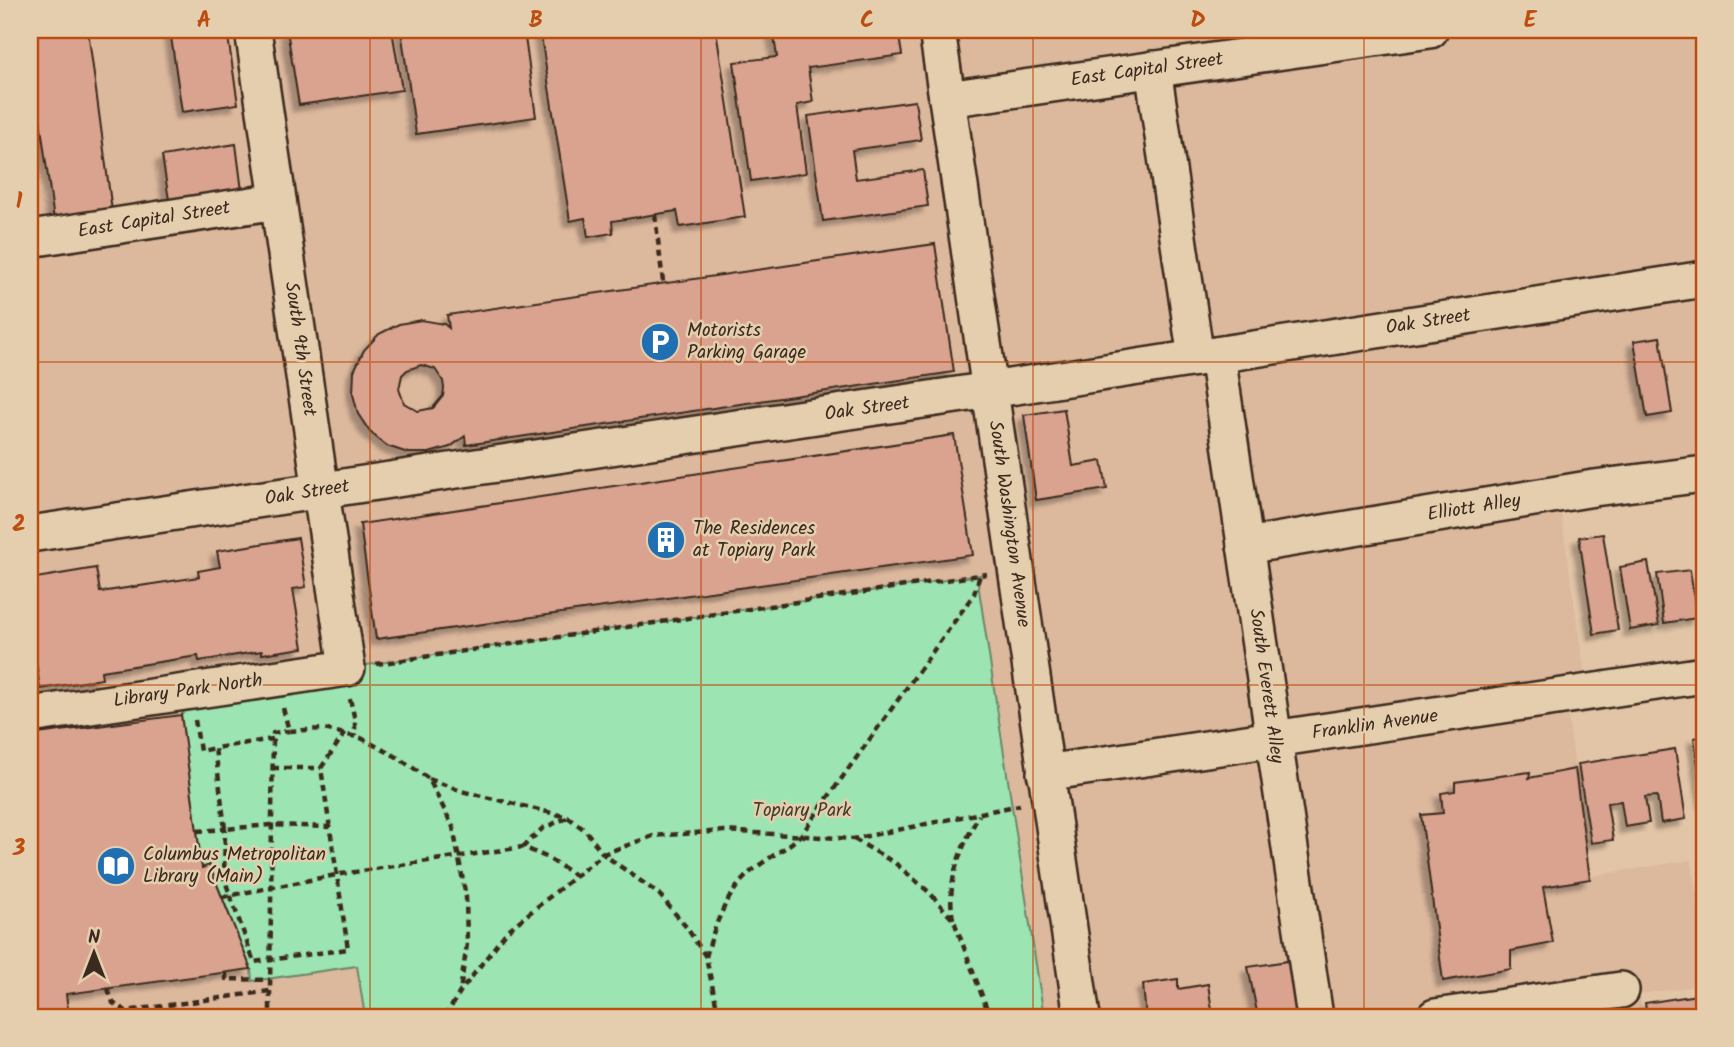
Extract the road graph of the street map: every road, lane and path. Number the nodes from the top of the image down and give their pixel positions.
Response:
1 (253, 30) edge
2 (937, 30) edge
3 (1430, 30) edge
4 (1153, 69) junction
5 (947, 99) junction
6 (278, 201) junction
7 (655, 215) dead end
8 (30, 239) edge
9 (1704, 279) edge
10 (663, 282) dead end
11 (1206, 357) junction
12 (990, 390) junction
13 (1704, 474) edge
14 (321, 490) junction
15 (30, 534) edge
16 (1245, 546) junction
17 (1014, 569) junction
18 (979, 575) junction
19 (1704, 676) edge
20 (348, 682) junction
21 (285, 708) dead end
22 (30, 715) edge
23 (289, 731) junction
24 (345, 733) junction
25 (355, 736) junction
26 (273, 739) junction
27 (1274, 740) junction
28 (272, 768) junction
29 (321, 768) junction
30 (429, 779) junction
31 (1047, 787) junction
32 (979, 814) junction
33 (568, 817) junction
34 (270, 825) junction
35 (330, 827) junction
36 (225, 829) junction
37 (197, 831) dead end
38 (801, 835) junction
39 (853, 839) junction
40 (523, 847) junction
41 (603, 854) junction
42 (459, 857) junction
43 (337, 875) junction
44 (575, 876) junction
45 (270, 888) junction
46 (230, 896) junction
47 (222, 897) dead end
48 (954, 921) junction
49 (706, 957) junction
50 (270, 960) junction
51 (226, 972) dead end
52 (270, 980) junction
53 (108, 989) dead end
54 (1621, 990) dead end
55 (270, 991) junction
56 (460, 992) junction
57 (270, 1017) edge
58 (445, 1017) edge
59 (719, 1017) edge
60 (989, 1017) edge
61 (1082, 1017) edge
62 (1315, 1017) edge
63 (1435, 1017) edge

1 - 6 street, South 9th Street
2 - 5 street, South Washington Avenue
3 - 4 street, East Capital Street
4 - 5 street, East Capital Street
4 - 11 street, South Everett Alley
5 - 12 street, South Washington Avenue
6 - 8 street, East Capital Street
6 - 14 street, South 9th Street
7 - 10 path
9 - 11 street, Oak Street
11 - 12 street, Oak Street
11 - 16 street, South Everett Alley
12 - 14 street, Oak Street
12 - 17 street, South Washington Avenue
13 - 16 street, Elliott Alley
14 - 15 street, Oak Street
14 - 20 street, South 9th Street
16 - 27 street, South Everett Alley
17 - 18 path
17 - 31 street, South Washington Avenue
18 - 20 path
18 - 38 path
19 - 27 street, Franklin Avenue
20 - 22 street, Library Park North
20 - 25 path
21 - 23 path
23 - 24 path
23 - 26 path
24 - 25 path
24 - 29 path
25 - 30 path
26 - 28 path
26 - 36 path
27 - 31 street, Franklin Avenue
27 - 62 street, South Everett Alley
28 - 29 path
28 - 34 path
29 - 35 path
30 - 33 path
30 - 42 path
31 - 32 path
31 - 61 street, South Washington Avenue
32 - 39 path
32 - 48 path
33 - 40 path
33 - 41 path
34 - 35 path
34 - 36 path
34 - 45 path
35 - 43 path
36 - 37 path
36 - 46 path
38 - 39 path
38 - 41 path
38 - 49 path
39 - 48 path
40 - 42 path
40 - 44 path
41 - 44 path
41 - 49 path
42 - 43 path
42 - 56 path
43 - 45 path
43 - 50 path
44 - 56 path
45 - 46 path
45 - 50 path
46 - 47 path
46 - 50 path
48 - 60 path
49 - 59 path
50 - 52 path
51 - 52 path
52 - 55 path
53 - 55 path
54 - 63 street
55 - 57 path
56 - 58 path

